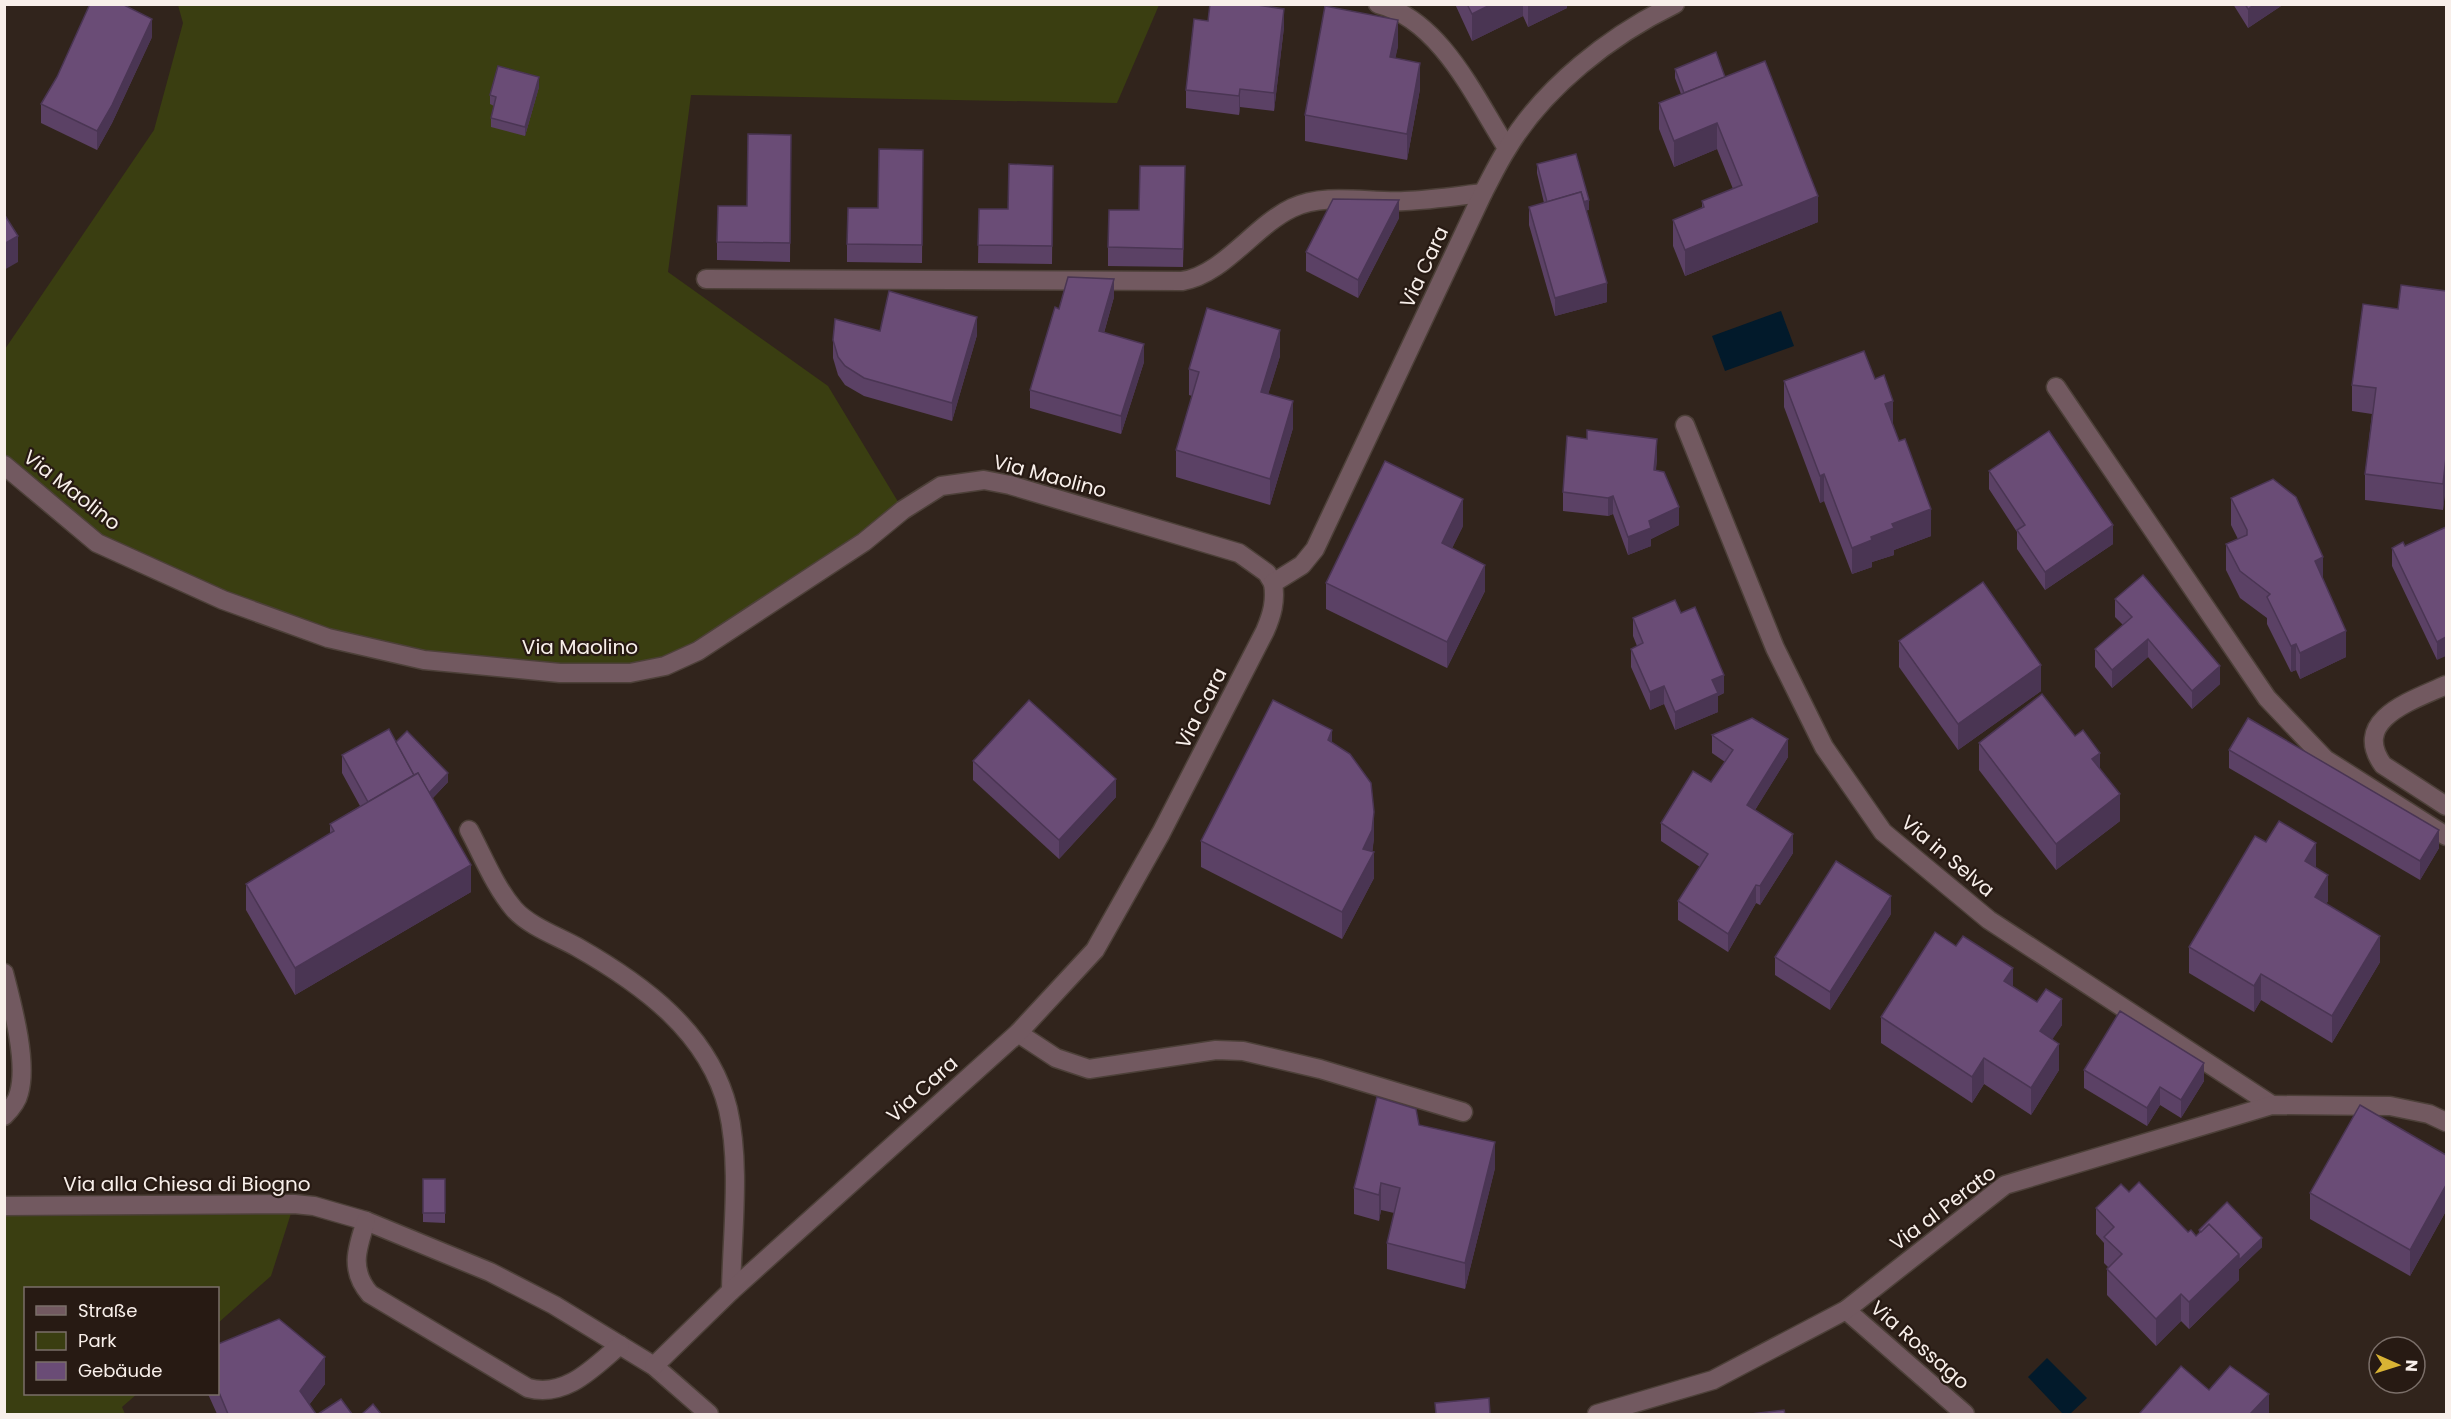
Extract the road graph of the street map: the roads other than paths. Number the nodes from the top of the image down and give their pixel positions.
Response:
1 (1378, 4) edge
2 (1675, 4) edge
3 (1507, 148) junction
4 (1483, 193) junction
5 (706, 279) dead end
6 (2056, 387) dead end
7 (1685, 425) dead end
8 (4, 465) edge
9 (1273, 583) junction
10 (2446, 685) edge
11 (2446, 806) edge
12 (470, 830) dead end
13 (2446, 836) edge
14 (4, 973) edge
15 (1018, 1033) junction
16 (2272, 1105) junction
17 (1463, 1112) dead end
18 (4, 1116) edge
19 (2446, 1122) edge
20 (4, 1206) edge
21 (366, 1221) junction
22 (731, 1291) junction
23 (1846, 1310) junction
24 (620, 1345) junction
25 (654, 1366) junction
26 (709, 1414) edge
27 (1597, 1414) edge
28 (1965, 1414) edge

1 - 3 street
2 - 3 street, Via Cara
3 - 4 street, Via Cara
4 - 5 street
4 - 9 street, Via Cara
6 - 13 street
7 - 16 street, Via in Selva
8 - 9 street, Via Maolino
9 - 15 street, Via Cara
10 - 11 street
12 - 22 street
14 - 18 street
15 - 17 street
15 - 22 street, Via Cara
16 - 19 street, Via al Perato
16 - 23 street, Via al Perato
20 - 21 street, Via alla Chiesa di Biogno
21 - 24 street, Via alla Chiesa di Biogno
21 - 24 street
22 - 25 street, Via Cara
23 - 27 street, Via al Perato
23 - 28 street, Via Rossago
24 - 25 street, Via alla Chiesa di Biogno
25 - 26 street, Via alla Chiesa di Biogno

